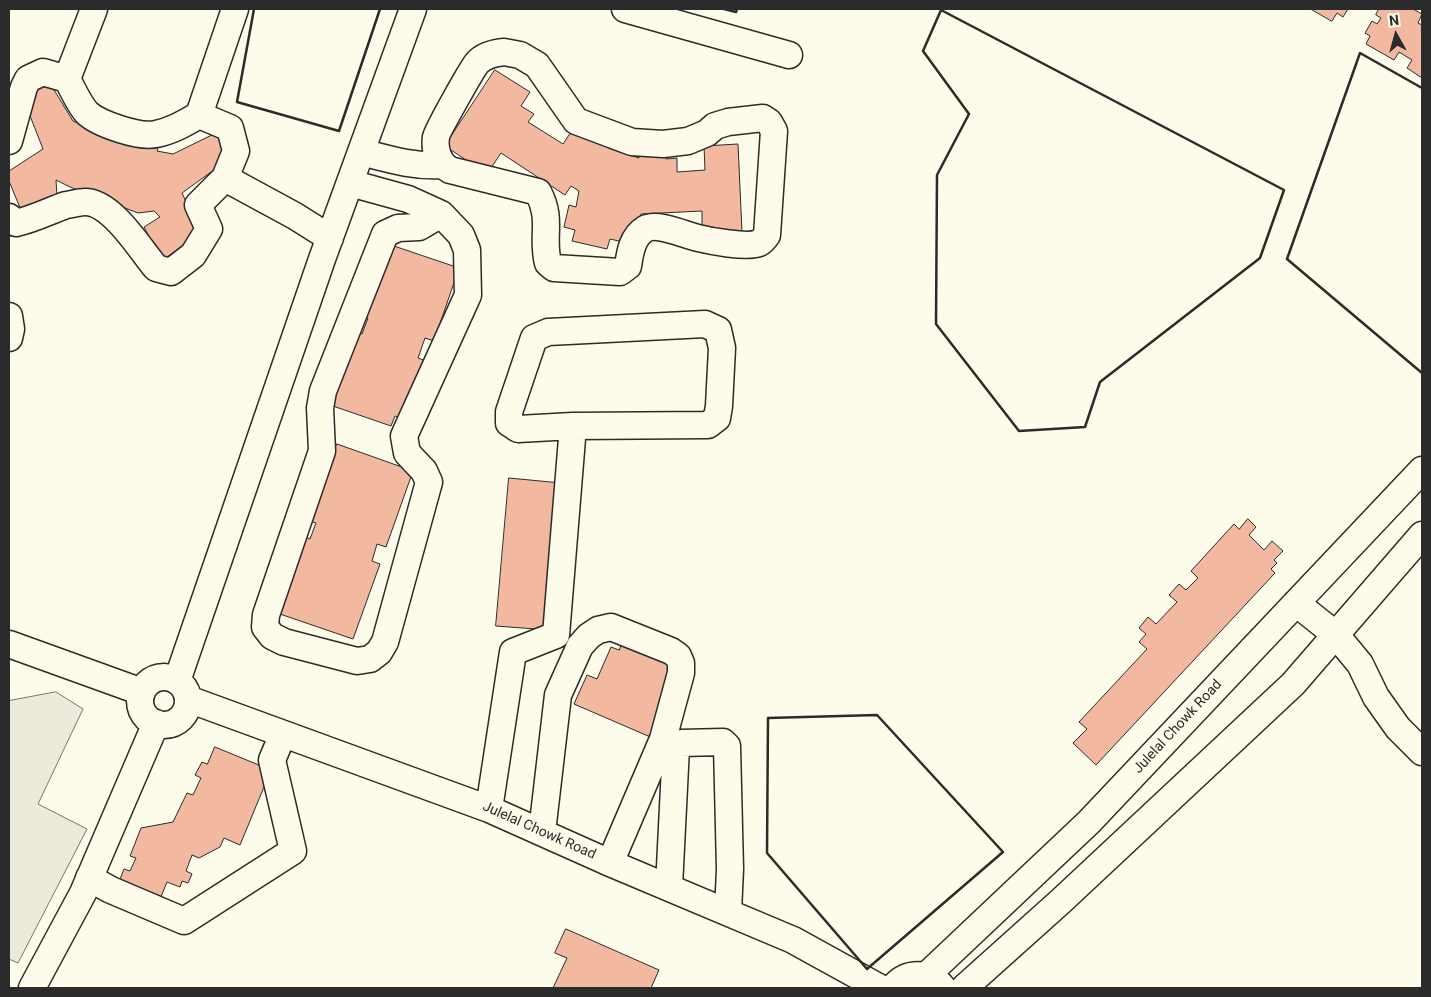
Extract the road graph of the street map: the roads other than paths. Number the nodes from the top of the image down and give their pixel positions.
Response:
1 (94, 9) edge
2 (235, 9) edge
3 (413, 9) edge
4 (624, 9) edge
5 (790, 55) dead end
6 (67, 79) junction
7 (198, 115) junction
8 (9, 141) edge
9 (361, 152) junction
10 (442, 165) junction
11 (225, 178) junction
12 (350, 183) junction
13 (441, 214) junction
14 (9, 217) edge
15 (330, 238) junction
16 (9, 316) edge
17 (9, 338) edge
18 (573, 426) junction
19 (1422, 470) edge
20 (1422, 535) edge
21 (1296, 603) junction
22 (1336, 635) junction
23 (9, 644) edge
24 (182, 690) junction
25 (142, 692) junction
26 (156, 723) junction
27 (283, 734) junction
28 (1422, 752) edge
29 (489, 809) junction
30 (542, 832) junction
31 (610, 862) junction
32 (1036, 874) junction
33 (90, 878) junction
34 (669, 887) junction
35 (1061, 901) junction
36 (728, 912) junction
37 (935, 982) edge
38 (32, 988) edge
39 (880, 988) edge
40 (893, 988) edge
41 (964, 988) edge

1 - 6 street
2 - 7 street
3 - 9 street
4 - 5 street
6 - 7 street
6 - 8 street
7 - 11 street
9 - 10 street
9 - 12 street
10 - 10 street
11 - 14 street
11 - 15 street
12 - 13 street
12 - 15 street
13 - 13 street
15 - 24 street
16 - 17 street
18 - 18 street
18 - 29 street
19 - 21 street, Julelal Chowk Road
20 - 22 street
21 - 22 street
21 - 32 street, Julelal Chowk Road
22 - 28 street
22 - 35 street
23 - 25 street
24 - 25 street
24 - 26 street
24 - 27 street, Julelal Chowk Road
25 - 26 street
26 - 33 street
27 - 29 street, Julelal Chowk Road
27 - 33 street
29 - 30 street, Julelal Chowk Road
30 - 31 street, Julelal Chowk Road
30 - 31 street
31 - 34 street, Julelal Chowk Road
32 - 35 street
32 - 37 street, Julelal Chowk Road
33 - 38 street
34 - 36 street, Julelal Chowk Road
34 - 36 street
35 - 41 street
36 - 39 street, Julelal Chowk Road
37 - 40 street

